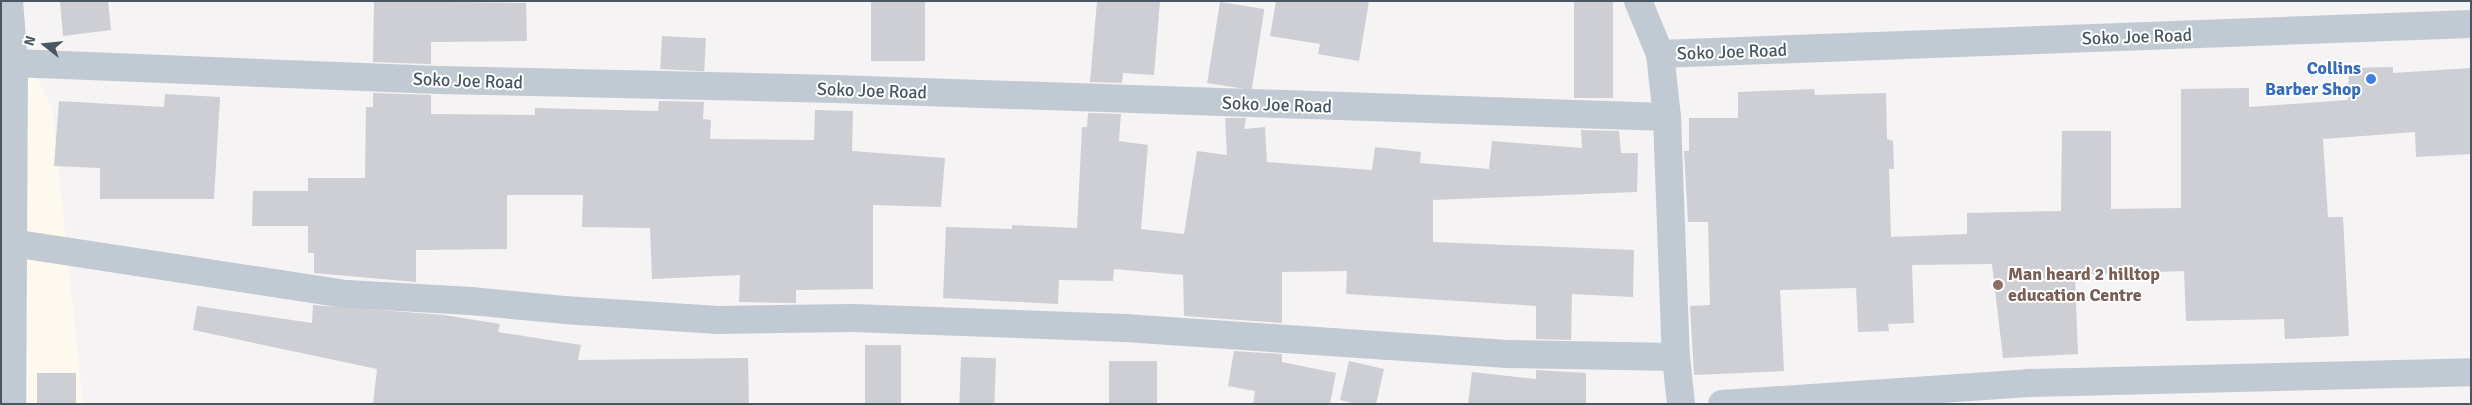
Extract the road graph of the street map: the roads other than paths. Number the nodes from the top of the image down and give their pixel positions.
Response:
1 (9, 1) edge
2 (1638, 1) edge
3 (2471, 24) edge
4 (1660, 54) junction
5 (14, 63) junction
6 (1667, 117) junction
7 (12, 243) junction
8 (1676, 357) junction
9 (2471, 372) edge
10 (12, 404) edge
11 (1681, 404) edge
12 (1722, 404) edge

1 - 5 street
2 - 4 street
3 - 4 street, Soko Joe Road
4 - 6 street, Soko Joe Road
5 - 6 street, Soko Joe Road
5 - 7 street
6 - 8 street
7 - 8 street
7 - 10 street
8 - 11 street
9 - 12 street

